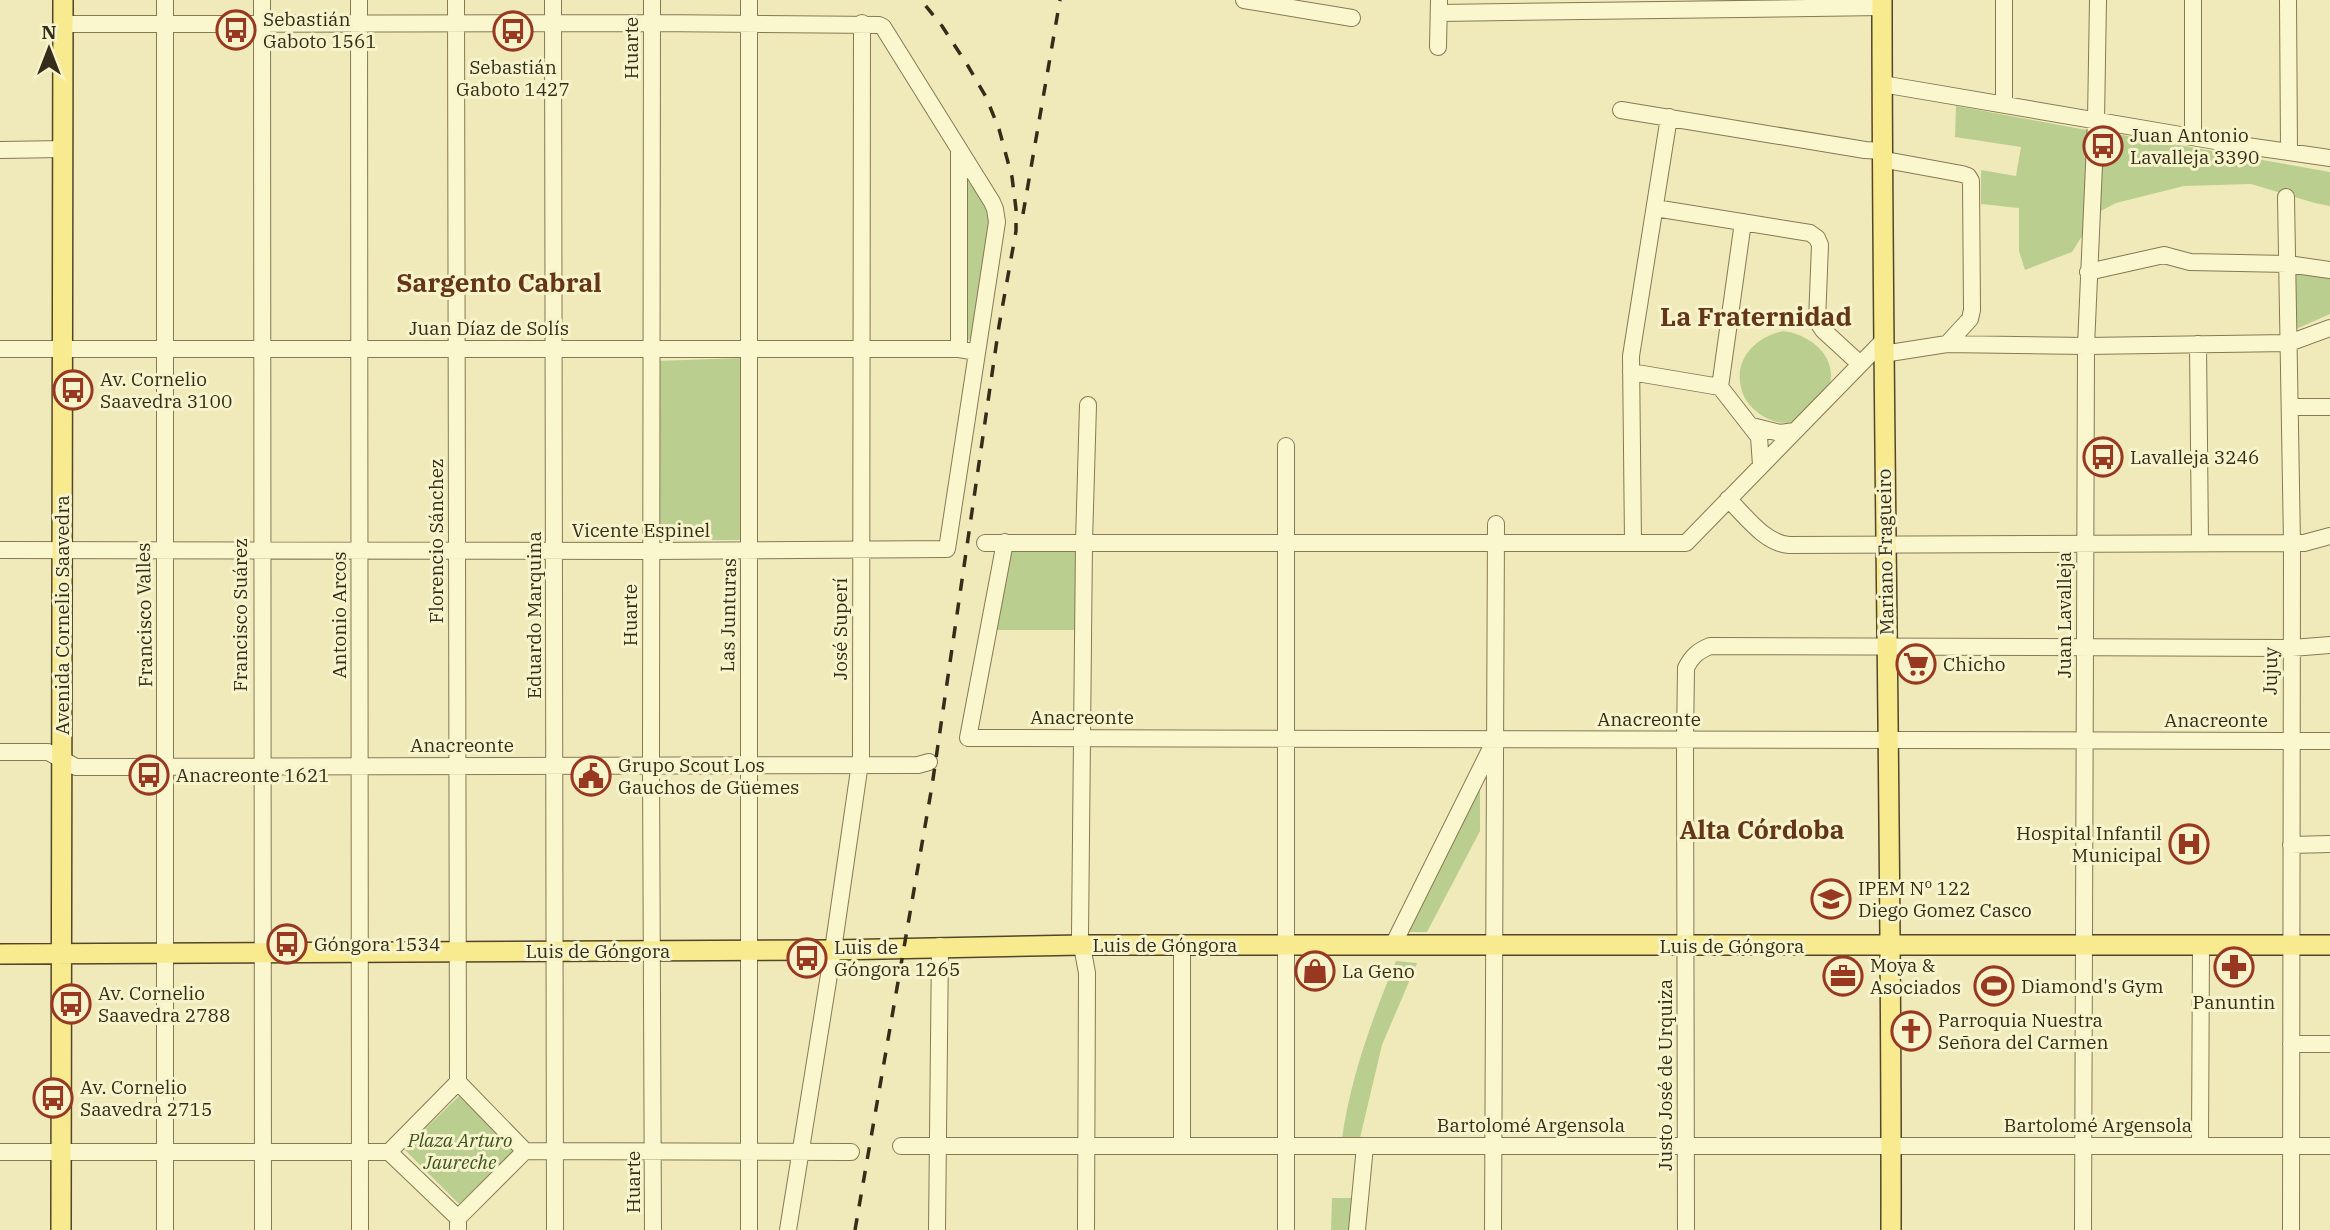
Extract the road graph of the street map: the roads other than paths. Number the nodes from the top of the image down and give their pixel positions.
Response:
1 (63, 0) edge
2 (164, 0) edge
3 (262, 0) edge
4 (359, 0) edge
5 (456, 0) edge
6 (553, 0) edge
7 (652, 0) edge
8 (749, 0) edge
9 (1244, 0) edge
10 (2004, 0) edge
11 (2098, 0) edge
12 (2193, 0) edge
13 (2288, 0) edge
14 (1280, 3) edge
15 (1882, 4) edge
16 (1660, 5) edge
17 (1439, 6) edge
18 (1352, 18) dead end
19 (359, 23) junction
20 (456, 23) junction
21 (552, 23) junction
22 (652, 23) junction
23 (749, 23) junction
24 (862, 23) junction
25 (63, 24) junction
26 (164, 24) junction
27 (262, 24) junction
28 (1438, 47) dead end
29 (1882, 84) junction
30 (2004, 104) junction
31 (1621, 110) dead end
32 (1669, 117) junction
33 (2096, 120) junction
34 (2193, 136) junction
35 (63, 149) junction
36 (958, 149) junction
37 (0, 150) edge
38 (2289, 150) junction
39 (1887, 156) junction
40 (2330, 158) edge
41 (2286, 197) dead end
42 (1656, 208) junction
43 (1743, 222) junction
44 (2288, 264) junction
45 (2330, 271) edge
46 (2088, 272) junction
47 (2330, 328) edge
48 (2289, 343) junction
49 (1947, 344) junction
50 (2198, 344) junction
51 (2086, 346) junction
52 (1883, 348) junction
53 (0, 349) edge
54 (61, 349) junction
55 (164, 349) junction
56 (262, 349) junction
57 (457, 349) junction
58 (554, 349) junction
59 (652, 349) junction
60 (750, 349) junction
61 (861, 349) junction
62 (959, 349) junction
63 (358, 350) junction
64 (977, 352) junction
65 (1860, 364) junction
66 (1631, 372) junction
67 (1720, 387) junction
68 (1088, 405) dead end
69 (2290, 407) junction
70 (2330, 407) edge
71 (1752, 426) junction
72 (1795, 431) junction
73 (1286, 446) dead end
74 (1761, 465) junction
75 (1728, 499) junction
76 (1496, 524) dead end
77 (2330, 537) edge
78 (1005, 542) junction
79 (1084, 542) junction
80 (1286, 542) junction
81 (1496, 542) junction
82 (1633, 542) junction
83 (985, 543) dead end
84 (1885, 543) junction
85 (2086, 543) junction
86 (2200, 543) junction
87 (2292, 543) junction
88 (0, 550) edge
89 (61, 550) junction
90 (457, 550) junction
91 (749, 550) junction
92 (861, 550) junction
93 (164, 551) junction
94 (261, 551) junction
95 (360, 551) junction
96 (554, 551) junction
97 (651, 551) junction
98 (2330, 645) edge
99 (1886, 648) junction
100 (2085, 648) junction
101 (2292, 648) junction
102 (1082, 738) junction
103 (1286, 739) junction
104 (1494, 740) junction
105 (1685, 740) junction
106 (1888, 741) junction
107 (2085, 741) junction
108 (2290, 741) junction
109 (2330, 741) edge
110 (0, 752) edge
111 (62, 760) junction
112 (929, 762) dead end
113 (860, 764) junction
114 (651, 765) junction
115 (747, 765) junction
116 (457, 766) junction
117 (555, 766) junction
118 (262, 767) junction
119 (360, 767) junction
120 (166, 768) junction
121 (2330, 844) edge
122 (2291, 845) junction
123 (1082, 945) junction
124 (1182, 945) junction
125 (1287, 945) junction
126 (1393, 945) junction
127 (1494, 945) junction
128 (2291, 945) junction
129 (2330, 945) edge
130 (940, 946) junction
131 (1685, 946) junction
132 (1891, 946) junction
133 (2084, 946) junction
134 (2201, 946) junction
135 (834, 950) junction
136 (360, 951) junction
137 (651, 951) junction
138 (748, 951) junction
139 (457, 952) junction
140 (554, 952) junction
141 (61, 953) junction
142 (165, 953) junction
143 (262, 953) junction
144 (0, 954) edge
145 (2291, 1044) junction
146 (2330, 1044) edge
147 (458, 1082) junction
148 (1892, 1145) junction
149 (901, 1146) dead end
150 (1086, 1146) junction
151 (1182, 1146) junction
152 (1287, 1146) junction
153 (1365, 1146) junction
154 (1493, 1146) junction
155 (1686, 1146) junction
156 (2084, 1146) junction
157 (2200, 1146) junction
158 (2291, 1146) junction
159 (2330, 1146) edge
160 (938, 1147) junction
161 (654, 1150) junction
162 (750, 1150) junction
163 (525, 1151) junction
164 (556, 1151) junction
165 (800, 1151) junction
166 (0, 1152) edge
167 (61, 1152) junction
168 (165, 1152) junction
169 (264, 1152) junction
170 (360, 1152) junction
171 (389, 1152) junction
172 (851, 1152) dead end
173 (458, 1224) edge
174 (61, 1230) edge
175 (165, 1230) edge
176 (263, 1230) edge
177 (360, 1230) edge
178 (555, 1230) edge
179 (653, 1230) edge
180 (749, 1230) edge
181 (788, 1230) edge
182 (937, 1230) edge
183 (1086, 1230) edge
184 (1286, 1230) edge
185 (1357, 1230) edge
186 (1493, 1230) edge
187 (1686, 1230) edge
188 (1891, 1230) edge
189 (2083, 1230) edge
190 (2291, 1230) edge

1 - 25 main road, Avenida Cornelio Saavedra
2 - 26 street, Francisco Valles
3 - 27 street, Francisco Suárez
4 - 19 street, Antonio Arcos
5 - 20 street, Florencio Sánchez
6 - 21 street, Eduardo Marquina
7 - 22 street, Huarte
8 - 23 street, Las Junturas
9 - 14 street
10 - 30 street
11 - 33 street, Juan Lavalleja
12 - 34 street
13 - 38 street
14 - 18 street
15 - 16 street
15 - 29 main road, Mariano Fragueiro
16 - 17 street
17 - 28 street
19 - 20 street
19 - 27 street
19 - 63 street, Antonio Arcos
20 - 21 street
20 - 57 street, Florencio Sánchez
21 - 22 street
21 - 58 street, Eduardo Marquina
22 - 23 street
22 - 59 street, Huarte
23 - 24 street
23 - 60 street, Las Junturas
24 - 36 street
24 - 61 street, José Superí
25 - 26 street
25 - 35 main road, Avenida Cornelio Saavedra
26 - 27 street
26 - 55 street, Francisco Valles
27 - 56 street, Francisco Suárez
29 - 30 street
29 - 39 main road, Mariano Fragueiro
30 - 33 street
31 - 32 street
32 - 39 street
32 - 42 street
33 - 34 street
33 - 46 street, Juan Lavalleja
34 - 38 street
35 - 37 street
35 - 54 main road, Avenida Cornelio Saavedra
36 - 62 street
36 - 64 street
38 - 40 street
39 - 49 street
39 - 52 main road, Mariano Fragueiro
41 - 44 street, Jujuy
42 - 43 street
42 - 66 street
43 - 65 street
43 - 67 street
44 - 45 street
44 - 46 street
44 - 48 street, Jujuy
46 - 51 street, Juan Lavalleja
47 - 48 street
48 - 50 street
48 - 69 street, Jujuy
49 - 51 street
49 - 52 street
50 - 51 street
50 - 86 street
51 - 85 street, Juan Lavalleja
52 - 65 street
52 - 84 main road, Mariano Fragueiro
53 - 54 street, Juan Díaz de Solís
54 - 55 street, Juan Díaz de Solís
54 - 89 main road, Avenida Cornelio Saavedra
55 - 56 street, Juan Díaz de Solís
55 - 93 street, Francisco Valles
56 - 63 street, Juan Díaz de Solís
56 - 94 street, Francisco Suárez
57 - 58 street, Juan Díaz de Solís
57 - 63 street, Juan Díaz de Solís
57 - 90 street, Florencio Sánchez
58 - 59 street, Juan Díaz de Solís
58 - 96 street, Eduardo Marquina
59 - 60 street, Juan Díaz de Solís
59 - 97 street, Huarte
60 - 61 street, Juan Díaz de Solís
60 - 91 street, Las Junturas
61 - 62 street, Juan Díaz de Solís
61 - 92 street, José Superí
62 - 64 street, Juan Díaz de Solís
63 - 95 street, Antonio Arcos
64 - 92 street, Vicente Espinel
65 - 72 street
66 - 67 street
66 - 82 street
67 - 71 street
68 - 79 street
69 - 70 street
69 - 87 street, Jujuy
71 - 72 street
71 - 74 street
72 - 74 street
73 - 80 street
74 - 75 street
75 - 82 street
75 - 84 street
76 - 81 street
77 - 87 street
78 - 79 street
78 - 83 street
78 - 102 street, Anacreonte
79 - 80 street
79 - 102 street
80 - 81 street
80 - 103 street
81 - 82 street
81 - 104 street
84 - 85 street
84 - 99 main road, Mariano Fragueiro
85 - 86 street
85 - 100 street, Juan Lavalleja
86 - 87 street
87 - 101 street, Jujuy
88 - 89 street, Vicente Espinel
89 - 93 street, Vicente Espinel
89 - 111 main road, Avenida Cornelio Saavedra
90 - 95 street, Vicente Espinel
90 - 96 street, Vicente Espinel
90 - 116 street, Florencio Sánchez
91 - 92 street, Vicente Espinel
91 - 97 street, Vicente Espinel
91 - 115 street, Las Junturas
92 - 113 street, José Superí
93 - 94 street, Vicente Espinel
93 - 120 street, Francisco Valles
94 - 95 street, Vicente Espinel
94 - 118 street, Francisco Suárez
95 - 119 street, Antonio Arcos
96 - 97 street, Vicente Espinel
96 - 117 street, Eduardo Marquina
97 - 114 street, Huarte
98 - 101 street
99 - 100 street
99 - 105 street, Justo José de Urquiza
99 - 106 main road, Mariano Fragueiro
100 - 101 street
100 - 107 street, Juan Lavalleja
101 - 108 street, Jujuy
102 - 103 street, Anacreonte
102 - 123 street
103 - 104 street, Anacreonte
103 - 125 street
104 - 105 street, Anacreonte
104 - 126 street
104 - 127 street
105 - 106 street, Anacreonte
105 - 131 street, Justo José de Urquiza
106 - 107 street, Anacreonte
106 - 132 main road, Mariano Fragueiro
107 - 108 street, Anacreonte
107 - 133 street, Juan Lavalleja
108 - 109 street, Anacreonte
108 - 122 street, Jujuy
110 - 111 street, Anacreonte
111 - 120 street, Anacreonte
111 - 141 main road, Avenida Cornelio Saavedra
112 - 113 street, Anacreonte
113 - 115 street, Anacreonte
113 - 135 street, José Superí
114 - 115 street, Anacreonte
114 - 117 street, Anacreonte
114 - 137 street, Huarte
115 - 138 street, Las Junturas
116 - 117 street, Anacreonte
116 - 119 street, Anacreonte
116 - 139 street, Florencio Sánchez
117 - 140 street, Eduardo Marquina
118 - 119 street, Anacreonte
118 - 120 street, Anacreonte
118 - 143 street, Francisco Suárez
119 - 136 street, Antonio Arcos
120 - 142 street, Francisco Valles
121 - 122 street
122 - 128 street, Jujuy
123 - 124 main road, Luis de Góngora
123 - 130 main road, Luis de Góngora
123 - 150 street
124 - 125 main road, Luis de Góngora
124 - 151 street
125 - 126 main road, Luis de Góngora
125 - 152 street
126 - 127 main road, Luis de Góngora
127 - 131 main road, Luis de Góngora
127 - 154 street
128 - 129 main road, Luis de Góngora
128 - 134 main road, Luis de Góngora
128 - 145 street, Jujuy
130 - 135 main road, Luis de Góngora
130 - 160 street
131 - 132 main road, Luis de Góngora
131 - 155 street, Justo José de Urquiza
132 - 133 main road, Luis de Góngora
132 - 148 main road, Mariano Fragueiro
133 - 134 main road, Luis de Góngora
133 - 156 street, Juan Lavalleja
134 - 157 street
135 - 138 main road, Luis de Góngora
135 - 165 street, José Superí
136 - 139 main road, Luis de Góngora
136 - 143 main road, Luis de Góngora
136 - 170 street, Antonio Arcos
137 - 138 main road, Luis de Góngora
137 - 140 main road, Luis de Góngora
137 - 161 street, Huarte
138 - 162 street, Las Junturas
139 - 140 main road, Luis de Góngora
139 - 147 street, Florencio Sánchez
140 - 164 street, Eduardo Marquina
141 - 142 main road, Luis de Góngora
141 - 144 main road, Luis de Góngora
141 - 167 main road, Avenida Cornelio Saavedra
142 - 143 main road, Luis de Góngora
142 - 168 street, Francisco Valles
143 - 169 street, Francisco Suárez
145 - 146 street
145 - 158 street, Jujuy
147 - 163 street
147 - 171 street
148 - 155 street, Bartolomé Argensola
148 - 156 street, Bartolomé Argensola
148 - 188 main road, Mariano Fragueiro
149 - 160 street, Bartolomé Argensola
150 - 151 street, Bartolomé Argensola
150 - 160 street, Bartolomé Argensola
150 - 183 street
151 - 152 street, Bartolomé Argensola
152 - 153 street, Bartolomé Argensola
152 - 184 street
153 - 154 street, Bartolomé Argensola
153 - 185 street
154 - 155 street, Bartolomé Argensola
154 - 186 street
155 - 187 street, Justo José de Urquiza
156 - 157 street, Bartolomé Argensola
156 - 189 street, Juan Lavalleja
157 - 158 street, Bartolomé Argensola
158 - 159 street, Bartolomé Argensola
158 - 190 street, Jujuy
160 - 182 street
161 - 162 street
161 - 164 street
161 - 179 street, Huarte
162 - 165 street
162 - 180 street, Las Junturas
163 - 164 street
163 - 173 street
164 - 178 street, Eduardo Marquina
165 - 172 street
165 - 181 street, José Superí
166 - 167 street
167 - 168 street
167 - 174 main road, Avenida Cornelio Saavedra
168 - 169 street
168 - 175 street, Francisco Valles
169 - 170 street
169 - 176 street, Francisco Suárez
170 - 171 street
170 - 177 street, Antonio Arcos
171 - 173 street

